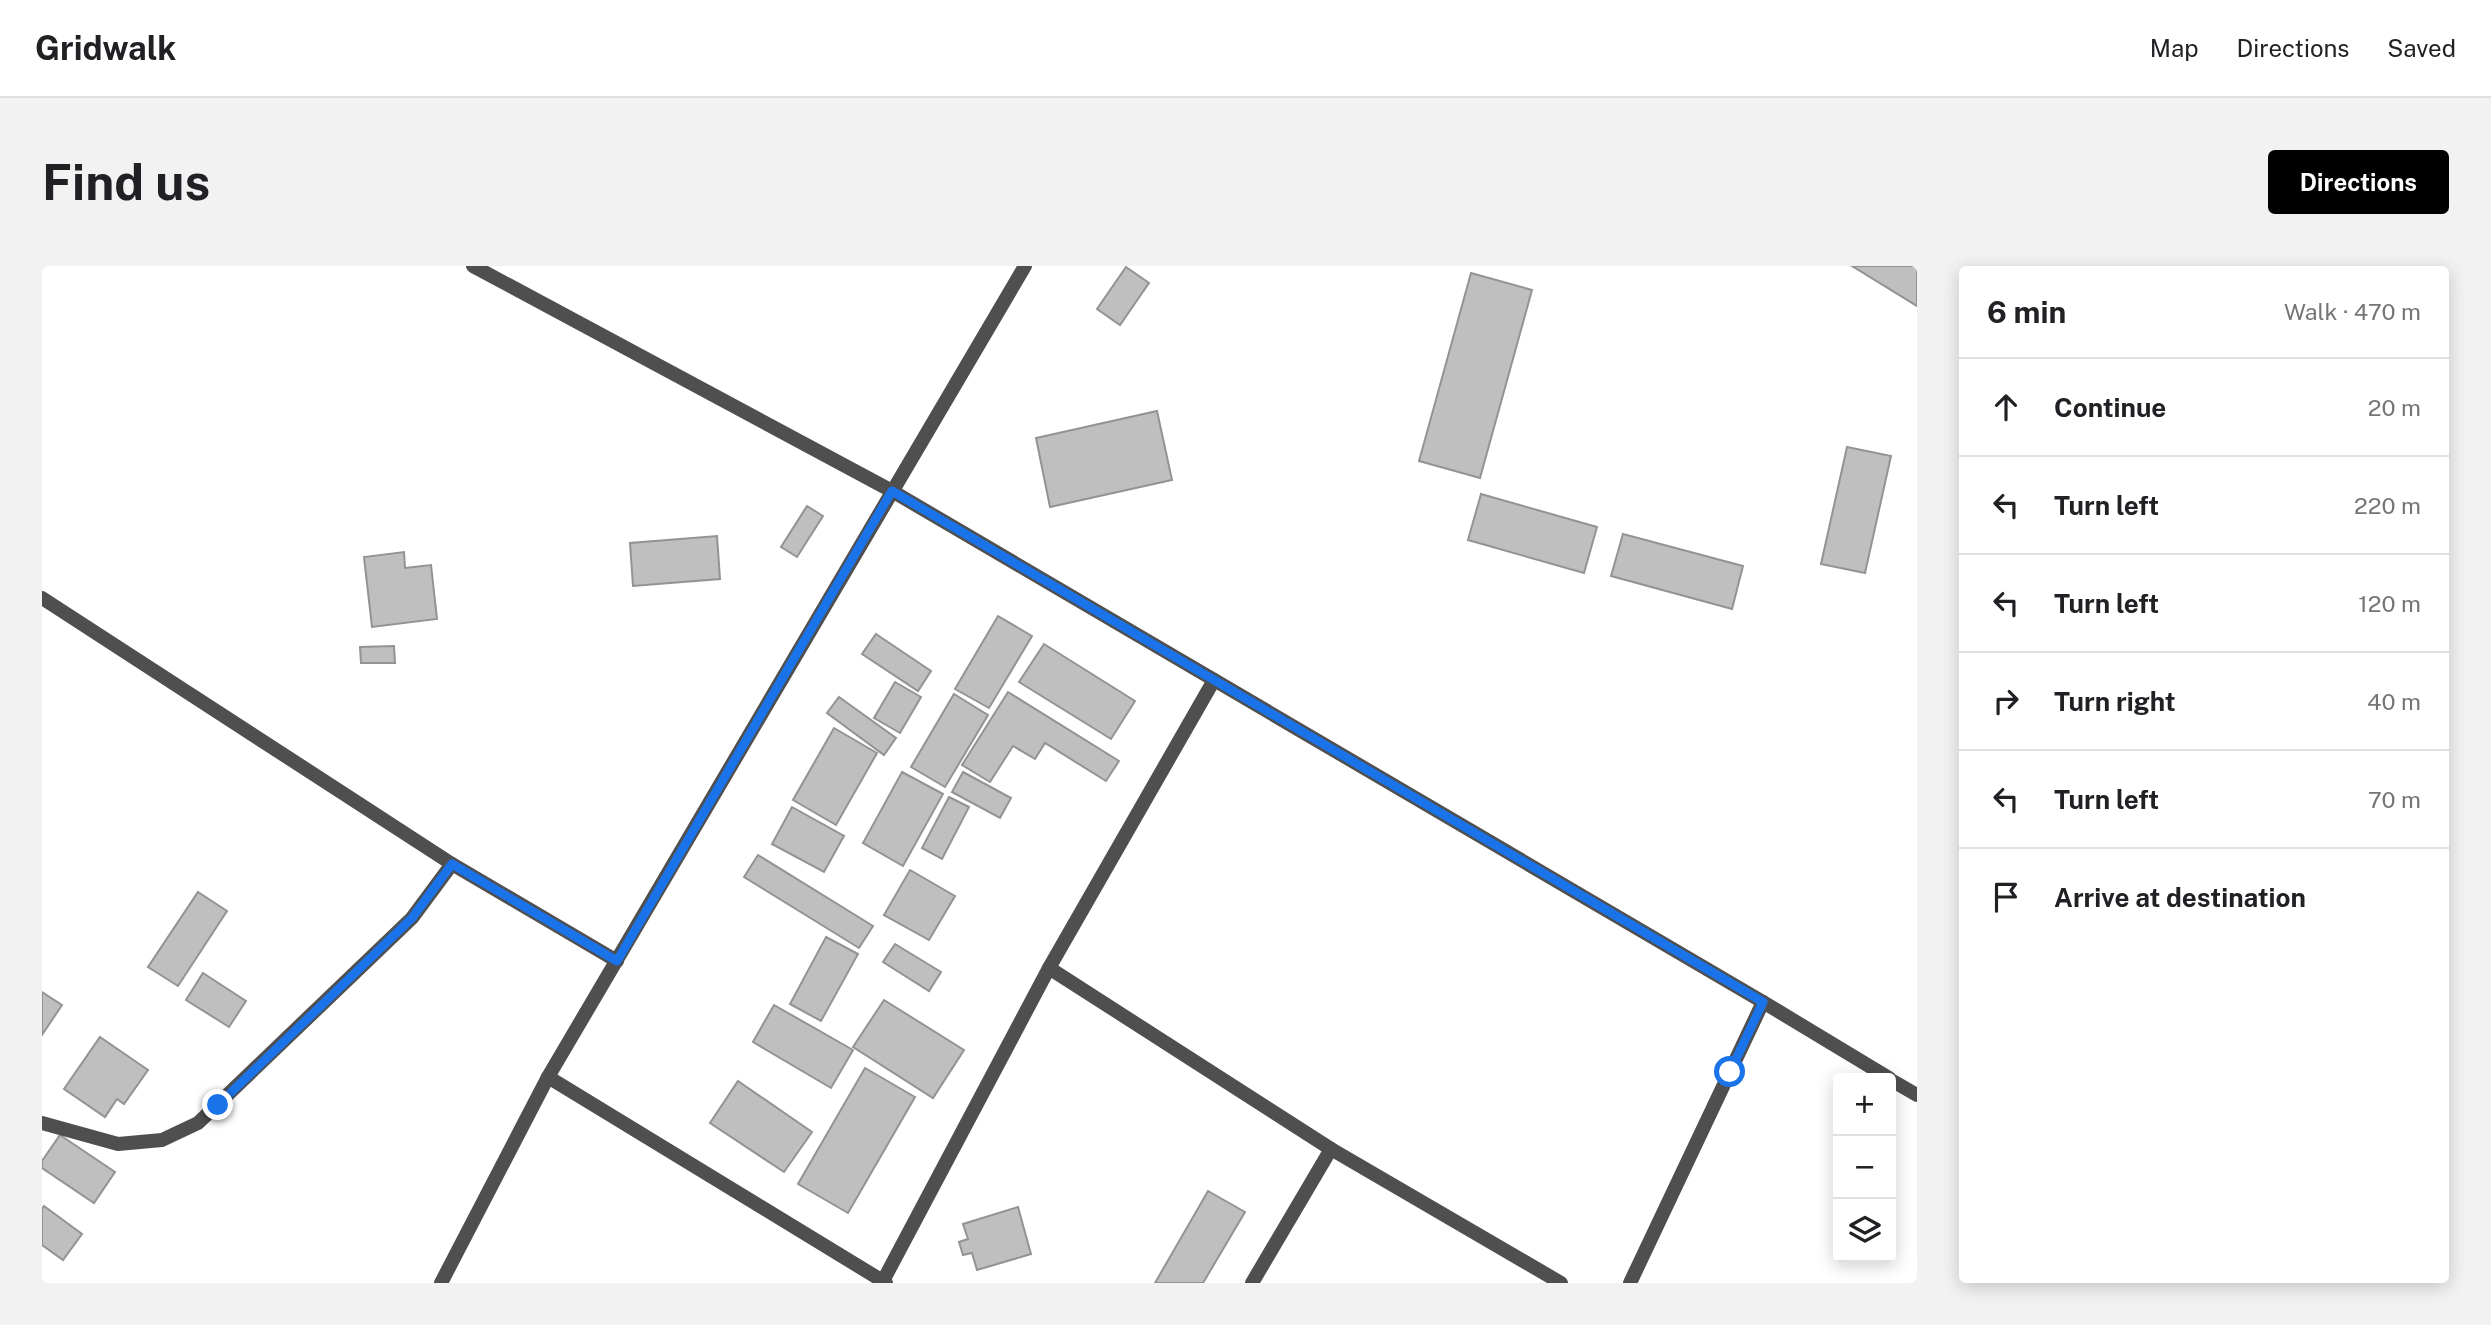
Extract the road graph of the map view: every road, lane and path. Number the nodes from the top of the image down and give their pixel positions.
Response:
1 (473, 266) edge
2 (1025, 266) edge
3 (892, 491) junction
4 (42, 598) edge
5 (1214, 680) junction
6 (452, 864) junction
7 (617, 961) junction
8 (1049, 968) junction
9 (1763, 1002) junction
10 (1880, 1073) edge
11 (548, 1077) junction
12 (1896, 1083) edge
13 (1917, 1096) edge
14 (42, 1123) edge
15 (1331, 1149) junction
16 (884, 1282) edge
17 (441, 1283) edge
18 (1252, 1283) edge
19 (1561, 1283) edge
20 (1630, 1283) edge

1 - 3 street
2 - 3 street
3 - 5 street
3 - 7 street
4 - 6 street
5 - 8 street
5 - 9 street
6 - 7 street
6 - 14 street
7 - 11 street
8 - 15 street
8 - 16 street
9 - 10 street
9 - 20 street
11 - 16 street
11 - 17 street
12 - 13 street
15 - 18 street
15 - 19 street

